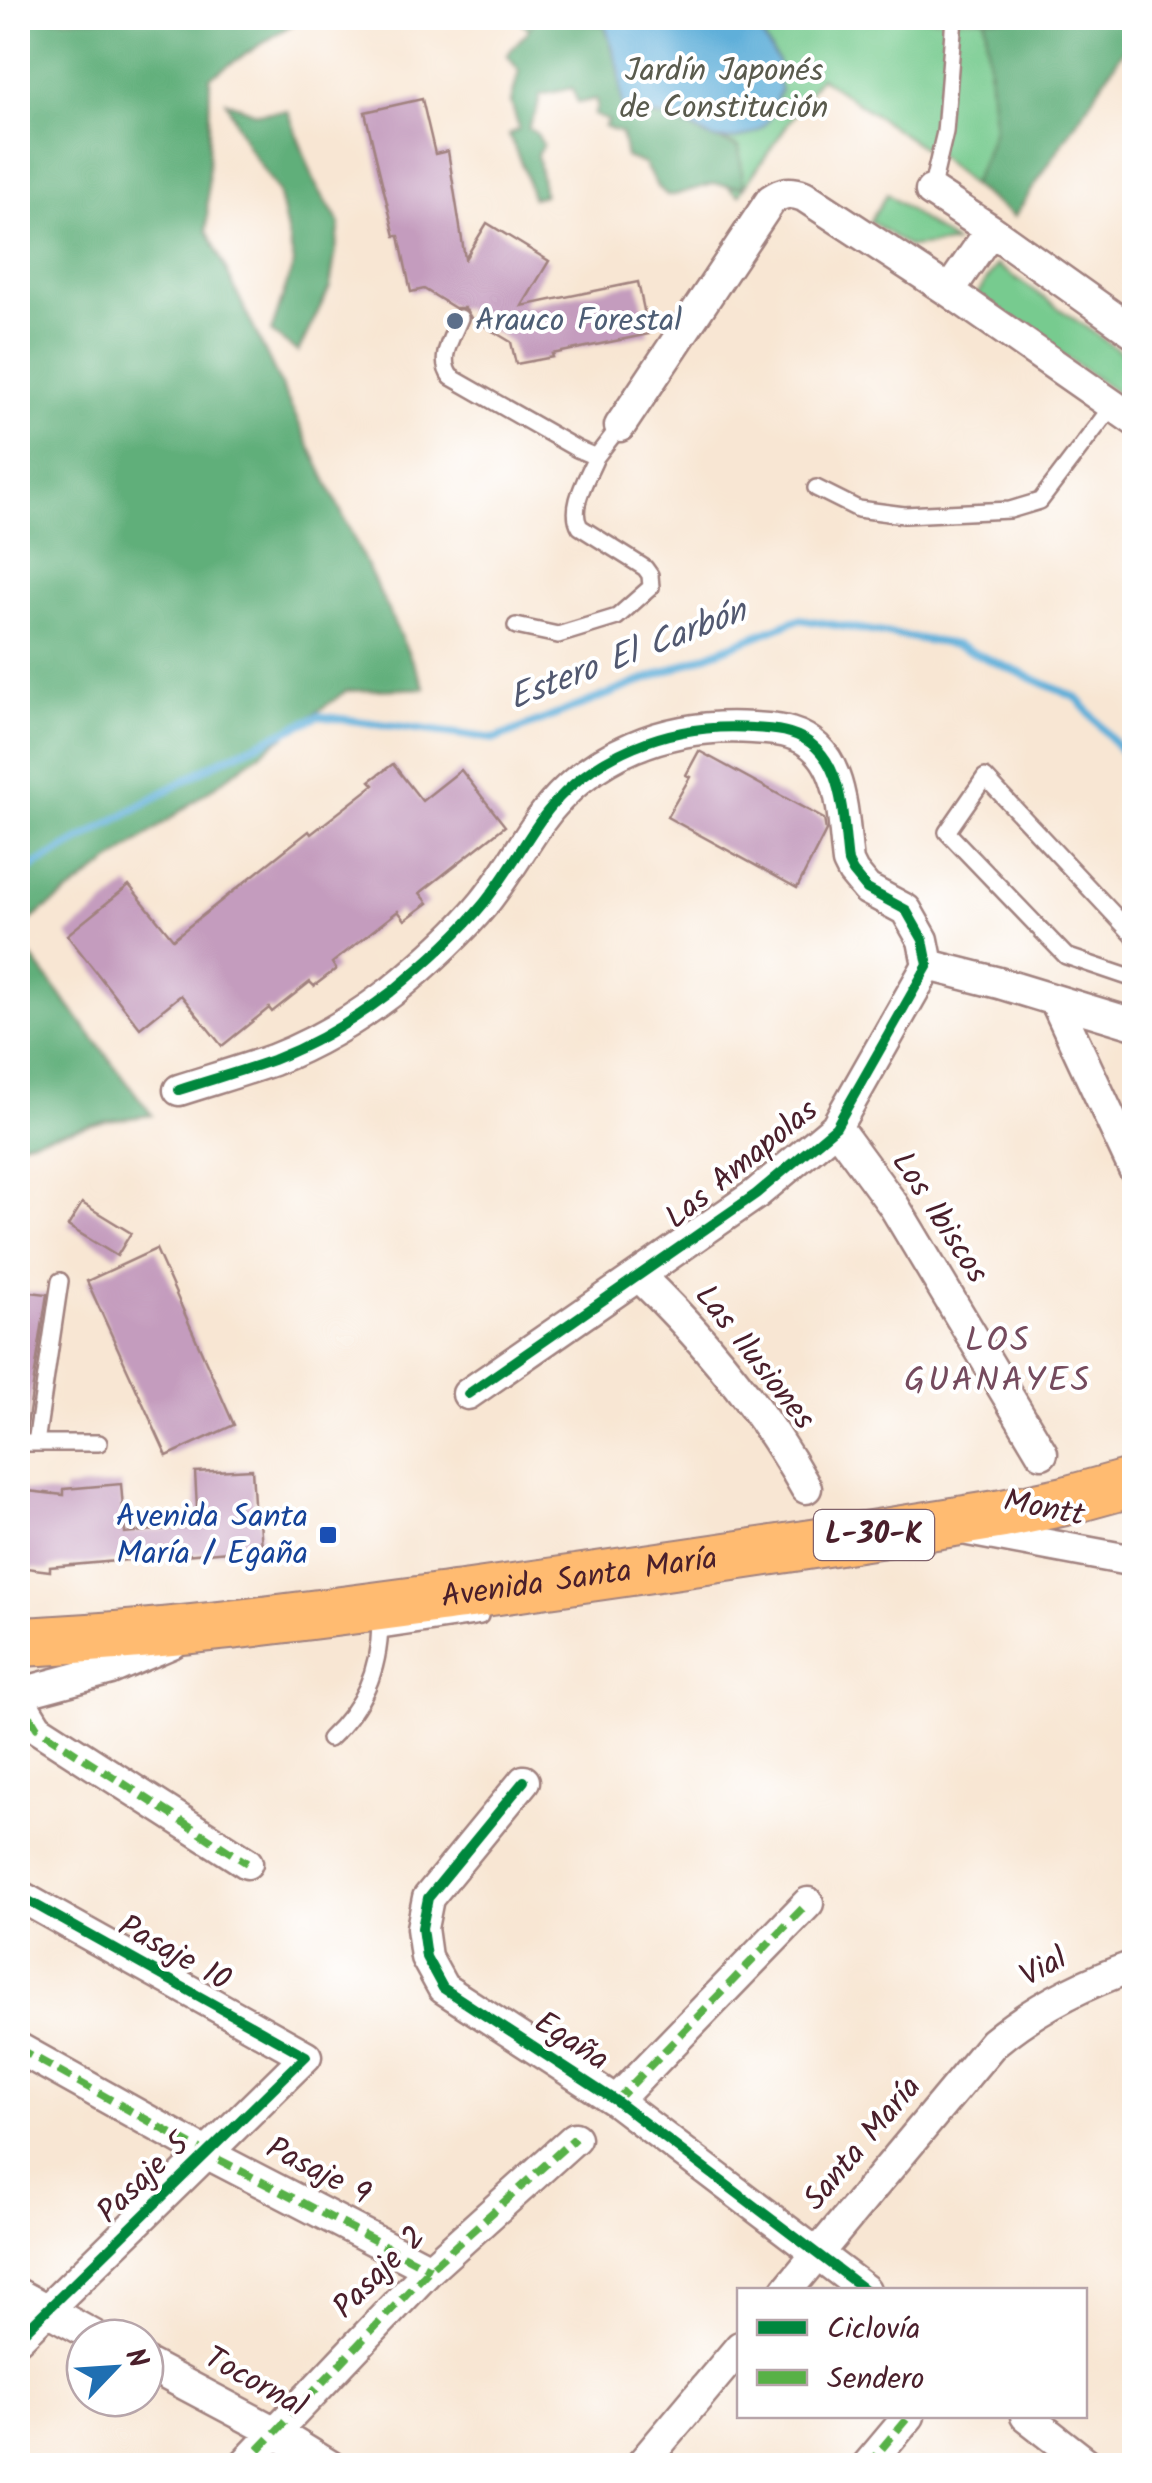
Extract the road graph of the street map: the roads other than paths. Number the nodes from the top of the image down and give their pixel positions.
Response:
1 (954, 18) edge
2 (931, 191) joint
3 (991, 230) junction
4 (949, 291) junction
5 (460, 318) dead end
6 (1134, 332) edge
7 (1124, 413) edge
8 (620, 426) joint
9 (596, 456) junction
10 (816, 488) dead end
11 (516, 626) dead end
12 (1134, 936) edge
13 (928, 965) junction
14 (1134, 979) edge
15 (1055, 1000) junction
16 (1134, 1024) edge
17 (178, 1090) dead end
18 (836, 1127) junction
19 (1134, 1169) edge
20 (640, 1276) junction
21 (60, 1281) dead end
22 (468, 1394) dead end
23 (18, 1443) edge
24 (36, 1443) junction
25 (100, 1443) dead end
26 (1042, 1452) dead end
27 (1134, 1482) edge
28 (806, 1488) dead end
29 (940, 1524) junction
30 (1134, 1561) edge
31 (379, 1619) junction
32 (217, 1625) junction
33 (18, 1642) edge
34 (18, 1696) edge
35 (329, 1740) dead end
36 (524, 1781) dead end
37 (247, 1863) dead end
38 (18, 1895) edge
39 (808, 1903) dead end
40 (1134, 1966) edge
41 (993, 2043) joint
42 (18, 2048) edge
43 (306, 2056) joint
44 (616, 2101) junction
45 (575, 2138) dead end
46 (206, 2153) junction
47 (818, 2254) junction
48 (430, 2270) junction
49 (789, 2288) edge
50 (863, 2288) edge
51 (18, 2294) edge
52 (45, 2310) junction
53 (65, 2321) edge
54 (18, 2338) edge
55 (737, 2351) edge
56 (165, 2374) edge
57 (907, 2418) edge
58 (1028, 2418) edge
59 (275, 2432) junction
60 (1083, 2463) edge
61 (243, 2466) edge
62 (330, 2466) edge
63 (640, 2466) edge
64 (867, 2466) edge

1 - 2 lane
2 - 3 street
3 - 4 street
3 - 6 street
4 - 7 street
4 - 8 street
5 - 9 lane
7 - 10 lane
8 - 9 lane
9 - 11 lane
12 - 14 lane
13 - 15 street
13 - 17 street
13 - 18 street, Las Amapolas
15 - 16 street
15 - 19 street
18 - 20 street, Las Amapolas
18 - 26 street, Los Ibiscos
20 - 22 street, Las Amapolas
20 - 28 street, Las Ilusiones
21 - 24 lane
23 - 24 lane
24 - 25 lane
27 - 29 main road, Avenida Santa María / L-30-K
29 - 30 street, Montt
29 - 31 main road, Avenida Santa María / L-30-K
31 - 32 main road, Avenida Santa María / L-30-K
31 - 35 lane
32 - 33 main road, Avenida Santa María / L-30-K
32 - 34 street
34 - 37 street
36 - 44 street, Egaña
38 - 43 street, Pasaje 10
39 - 44 street
40 - 41 street, Vial
41 - 47 street, Santa María
42 - 46 street, Pasaje 9
43 - 46 street, Pasaje 5
44 - 47 street, Egaña
45 - 48 street, Pasaje 2
46 - 48 street, Pasaje 9
46 - 52 street, Pasaje 5
47 - 49 street, Santa María
47 - 50 street, Egaña
48 - 59 street, Pasaje 2
51 - 52 street
52 - 53 street
52 - 54 street, Pasaje 5
55 - 63 street
56 - 59 street, Tocornal
57 - 64 street
58 - 60 street
59 - 61 street, Pasaje 2
59 - 62 street, Tocornal

